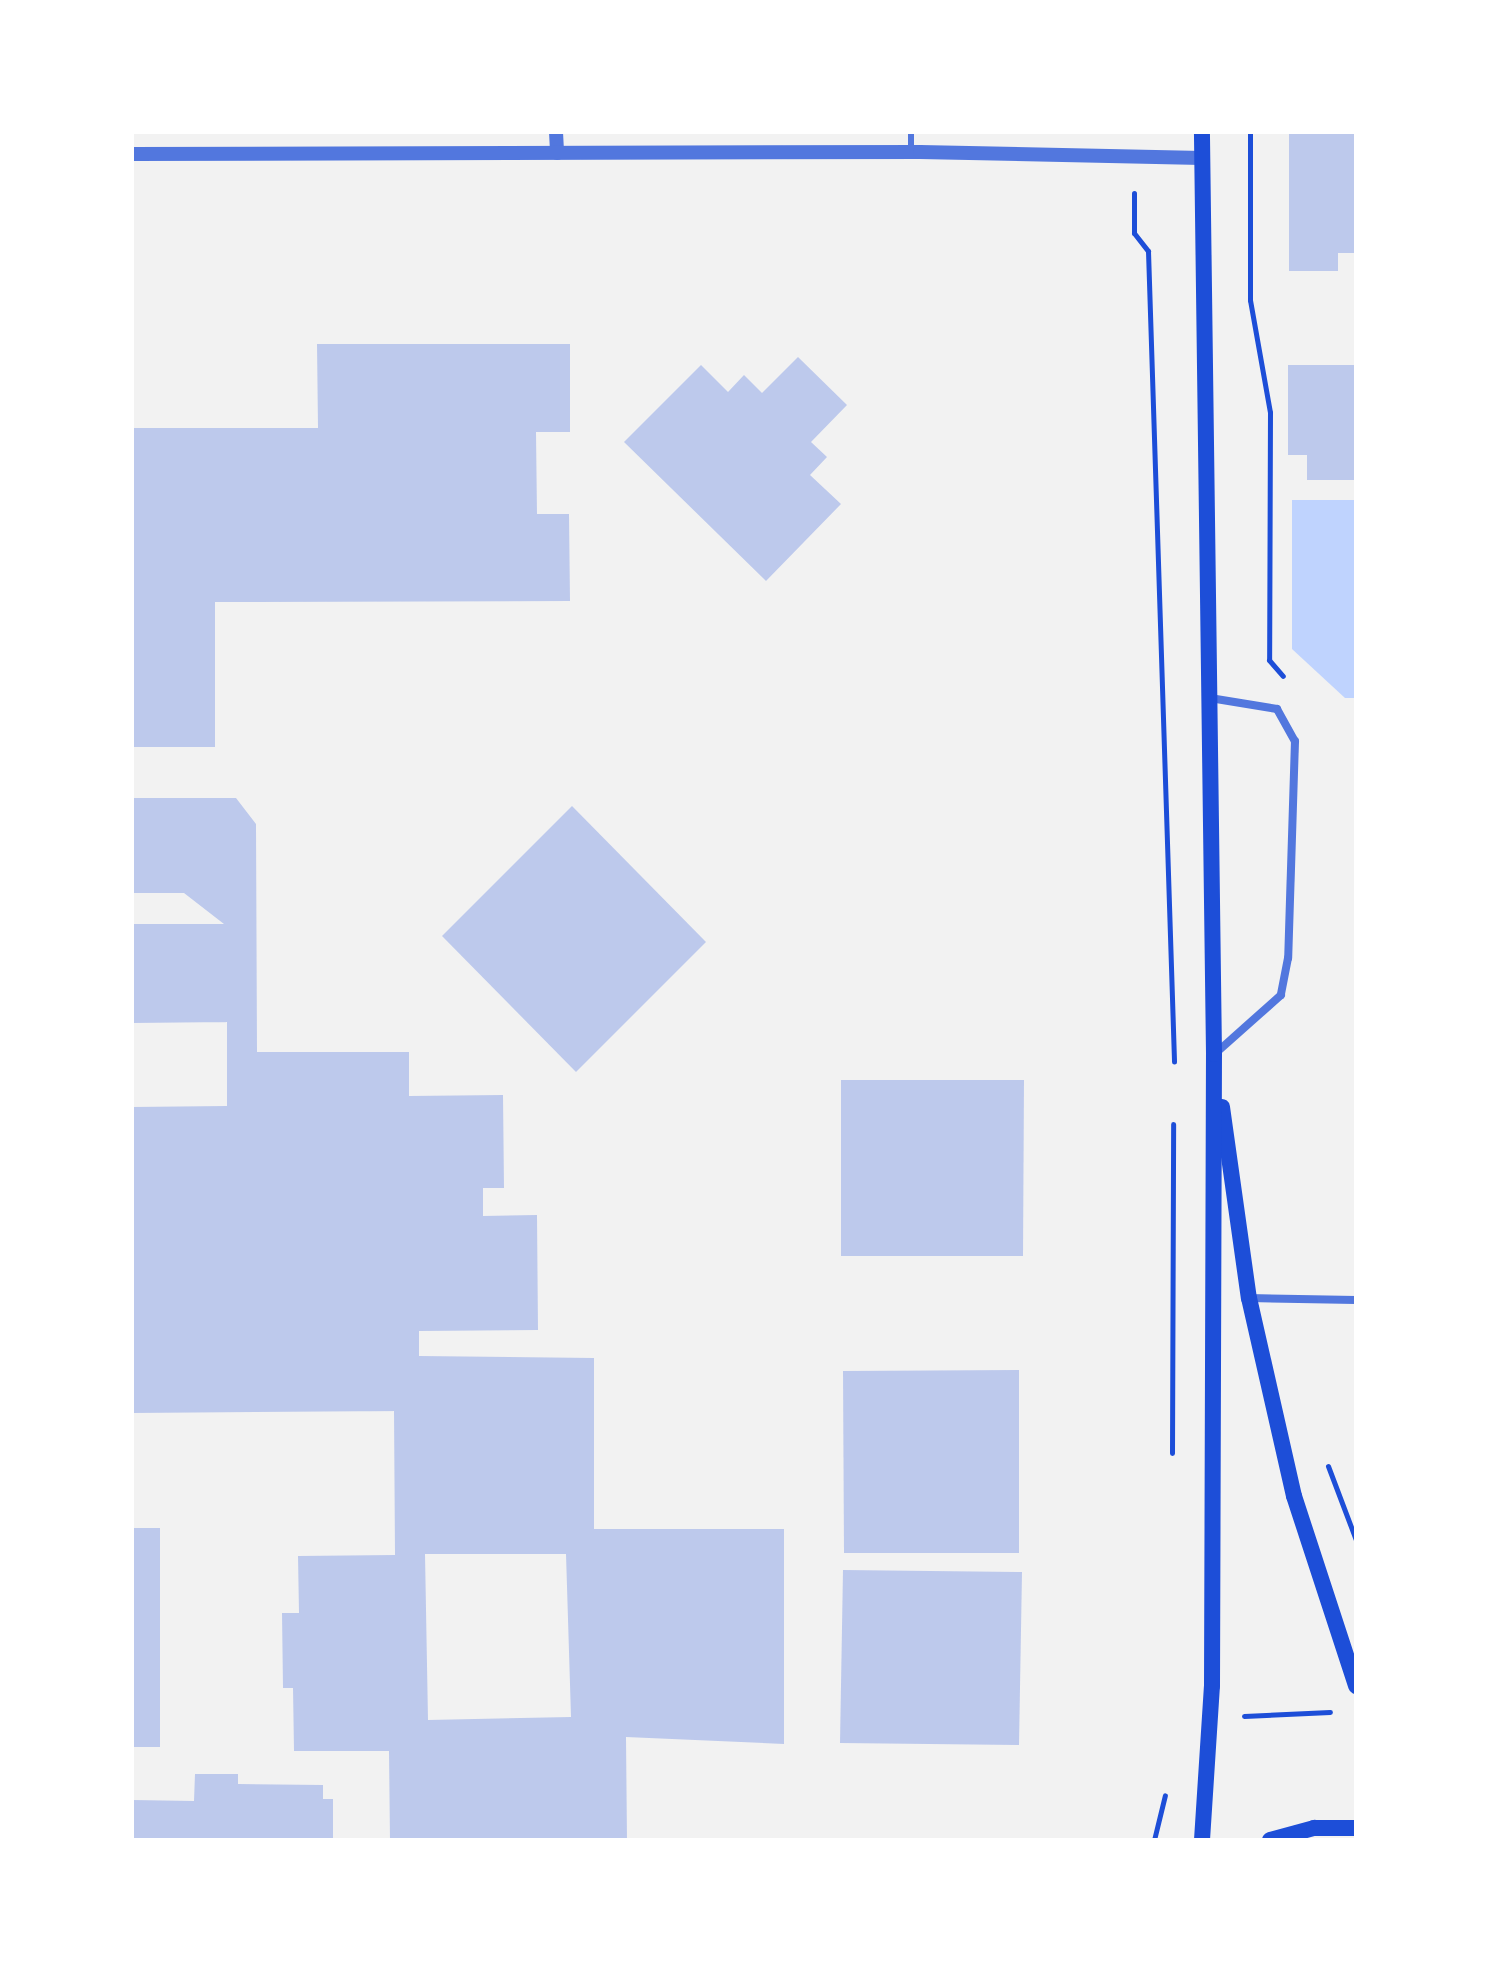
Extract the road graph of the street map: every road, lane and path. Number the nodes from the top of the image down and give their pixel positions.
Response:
1 (556, 132) edge
2 (911, 132) edge
3 (1202, 132) edge
4 (911, 152) junction
5 (557, 153) junction
6 (132, 154) edge
7 (1135, 158) junction
8 (1202, 158) junction
9 (1210, 698) junction
10 (1214, 1054) junction
11 (1174, 1078) dead end
12 (1174, 1108) dead end
13 (1249, 1298) junction
14 (1356, 1300) edge
15 (1172, 1459) dead end
16 (1356, 1686) edge
17 (1342, 1711) dead end
18 (1211, 1715) junction
19 (1166, 1781) dead end
20 (1356, 1828) edge
21 (1154, 1840) edge
22 (1202, 1840) edge
23 (1270, 1840) edge

1 - 5 street
2 - 4 lane
3 - 8 main road
4 - 5 street
4 - 7 street
5 - 6 street
7 - 8 street
7 - 11 path
8 - 9 main road
9 - 10 main road
9 - 10 street
10 - 13 main road
10 - 18 main road
12 - 15 path
13 - 14 street
13 - 16 main road
17 - 18 path
18 - 22 main road
19 - 21 path
20 - 23 main road

